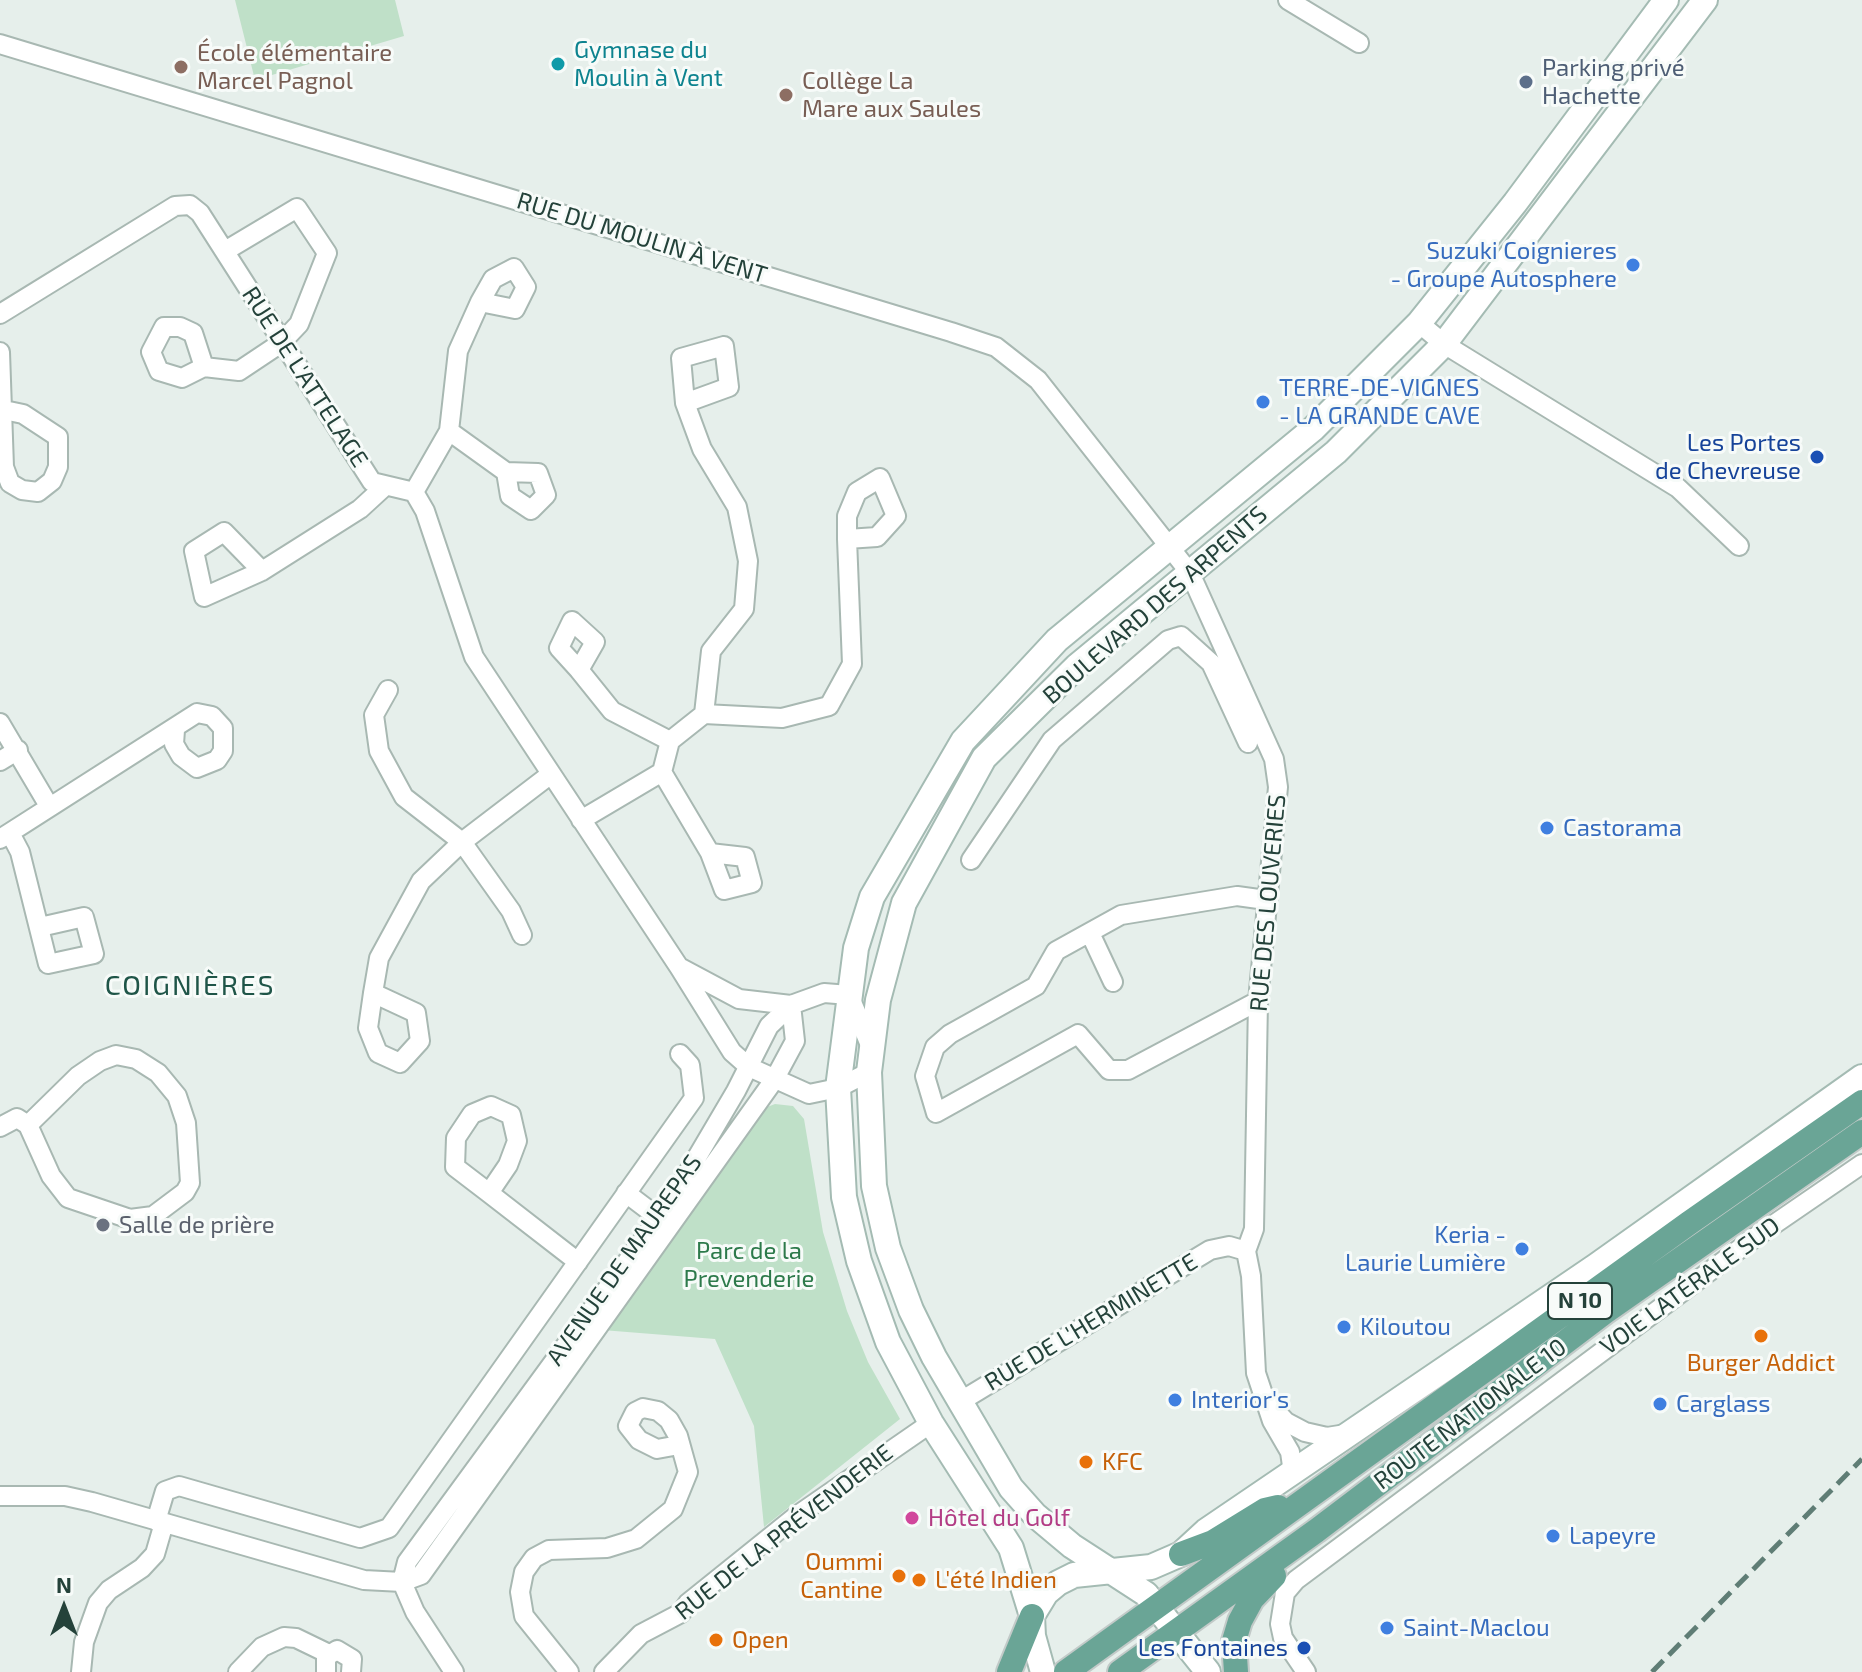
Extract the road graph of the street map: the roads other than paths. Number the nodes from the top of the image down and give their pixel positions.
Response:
1 (1288, 0) edge
2 (1666, 0) edge
3 (1705, 0) edge
4 (1359, 43) dead end
5 (0, 44) edge
6 (225, 251) junction
7 (480, 302) dead end
8 (0, 314) edge
9 (1419, 323) junction
10 (281, 343) junction
11 (1444, 344) junction
12 (0, 352) edge
13 (204, 367) dead end
14 (685, 403) dead end
15 (4, 410) junction
16 (449, 431) junction
17 (506, 472) dead end
18 (384, 487) junction
19 (414, 492) junction
20 (847, 539) dead end
21 (1170, 545) junction
22 (1739, 546) dead end
23 (262, 571) dead end
24 (1190, 573) junction
25 (1220, 660) junction
26 (579, 670) dead end
27 (388, 690) dead end
28 (704, 714) junction
29 (0, 723) edge
30 (175, 730) dead end
31 (670, 741) junction
32 (1248, 743) dead end
33 (18, 750) junction
34 (0, 761) edge
35 (662, 772) junction
36 (551, 774) junction
37 (49, 806) junction
38 (581, 820) junction
39 (5, 836) edge
40 (462, 842) junction
41 (710, 853) dead end
42 (971, 860) dead end
43 (1266, 900) junction
44 (40, 927) dead end
45 (1090, 933) junction
46 (522, 935) dead end
47 (679, 967) junction
48 (1113, 982) dead end
49 (373, 993) dead end
50 (849, 995) junction
51 (1258, 1001) junction
52 (791, 1005) junction
53 (870, 1045) junction
54 (680, 1054) dead end
55 (749, 1067) junction
56 (869, 1072) junction
57 (1862, 1077) edge
58 (774, 1080) junction
59 (838, 1088) junction
60 (1862, 1102) edge
61 (28, 1125) junction
62 (0, 1127) edge
63 (1862, 1132) edge
64 (1862, 1164) edge
65 (489, 1193) junction
66 (626, 1193) junction
67 (659, 1218) junction
68 (1246, 1251) junction
69 (578, 1262) junction
70 (961, 1401) junction
71 (1266, 1401) junction
72 (931, 1423) junction
73 (1348, 1434) junction
74 (679, 1445) dead end
75 (439, 1456) junction
76 (1293, 1473) junction
77 (468, 1479) junction
78 (0, 1496) edge
79 (1300, 1503) junction
80 (160, 1522) junction
81 (1316, 1531) junction
82 (1181, 1554) junction
83 (1113, 1572) junction
84 (402, 1582) junction
85 (1157, 1607) junction
86 (1032, 1616) junction
87 (1176, 1632) junction
88 (328, 1663) edge
89 (81, 1672) edge
90 (238, 1672) edge
91 (351, 1672) edge
92 (454, 1672) edge
93 (569, 1672) edge
94 (604, 1672) edge
95 (1009, 1672) edge
96 (1043, 1672) edge
97 (1066, 1672) edge
98 (1120, 1672) edge
99 (1208, 1672) edge
100 (1236, 1672) edge
101 (1306, 1672) edge

1 - 4 street
2 - 9 street, BOULEVARD DES ARPENTS
3 - 11 street, BOULEVARD DES ARPENTS
5 - 21 street, RUE DU MOULIN À VENT
6 - 8 street, RUE DE L'ATTELAGE
6 - 10 street, RUE DE L'ATTELAGE
6 - 10 street
7 - 16 street
9 - 11 street
9 - 21 street, BOULEVARD DES ARPENTS
10 - 13 street
10 - 18 street, RUE DE L'ATTELAGE
11 - 22 street
11 - 24 street, BOULEVARD DES ARPENTS
12 - 15 street
14 - 28 street
15 - 15 street
16 - 17 street
16 - 19 street
18 - 19 street, RUE DE L'ATTELAGE
18 - 23 street
19 - 36 street
20 - 28 street
21 - 24 street, RUE DU MOULIN À VENT
21 - 50 street, BOULEVARD DES ARPENTS
24 - 25 street, RUE DES LOUVERIES
24 - 53 street, BOULEVARD DES ARPENTS
25 - 32 street
25 - 42 street
25 - 43 street, RUE DES LOUVERIES
26 - 31 street
27 - 40 street
28 - 31 street
29 - 33 street
30 - 37 street
31 - 35 street
33 - 34 street
33 - 37 street
35 - 38 street
35 - 41 street
36 - 38 street
36 - 40 street
37 - 39 street
38 - 47 street
39 - 44 street
40 - 46 street
40 - 49 street
43 - 45 street
43 - 51 street, RUE DES LOUVERIES
45 - 48 street
45 - 51 street
47 - 52 street
47 - 55 street
50 - 52 street
50 - 53 street
50 - 59 street, BOULEVARD DES ARPENTS
51 - 68 street, RUE DES LOUVERIES
52 - 55 street, AVENUE DE MAUREPAS
52 - 58 street, AVENUE DE MAUREPAS
53 - 56 street, BOULEVARD DES ARPENTS
54 - 66 street
55 - 58 street
55 - 67 street, AVENUE DE MAUREPAS
56 - 59 street
56 - 70 street, BOULEVARD DES ARPENTS
57 - 73 street
58 - 59 street
58 - 84 street, AVENUE DE MAUREPAS
59 - 72 street, BOULEVARD DES ARPENTS
60 - 79 main road, N 10
61 - 61 street
61 - 62 street
63 - 81 main road, ROUTE NATIONALE 10 / N 10
64 - 101 street, VOIE LATÉRALE SUD
65 - 65 street
65 - 69 street
66 - 67 street
66 - 69 street
67 - 77 street, AVENUE DE MAUREPAS
68 - 70 street, RUE DE L'HERMINETTE
68 - 71 street
69 - 75 street
70 - 83 street, BOULEVARD DES ARPENTS
71 - 73 street
71 - 76 street
72 - 86 street, BOULEVARD DES ARPENTS
72 - 94 street, RUE DE LA PRÉVENDERIE
73 - 76 street
74 - 93 street
75 - 77 street
75 - 80 street
76 - 82 street
77 - 84 street, AVENUE DE MAUREPAS
78 - 80 street
79 - 82 main road
79 - 85 main road, N 10
80 - 84 street
80 - 89 street
81 - 87 main road, ROUTE NATIONALE 10 / N 10
81 - 100 main road
82 - 83 street
83 - 85 street, BOULEVARD DES ARPENTS
83 - 86 street
84 - 92 street
85 - 87 street, BOULEVARD DES ARPENTS
85 - 97 main road, N 10
86 - 95 main road
86 - 96 street, BOULEVARD DES ARPENTS
87 - 98 main road, ROUTE NATIONALE 10 / N 10
87 - 99 street, BOULEVARD DES ARPENTS
88 - 90 street
88 - 91 street

